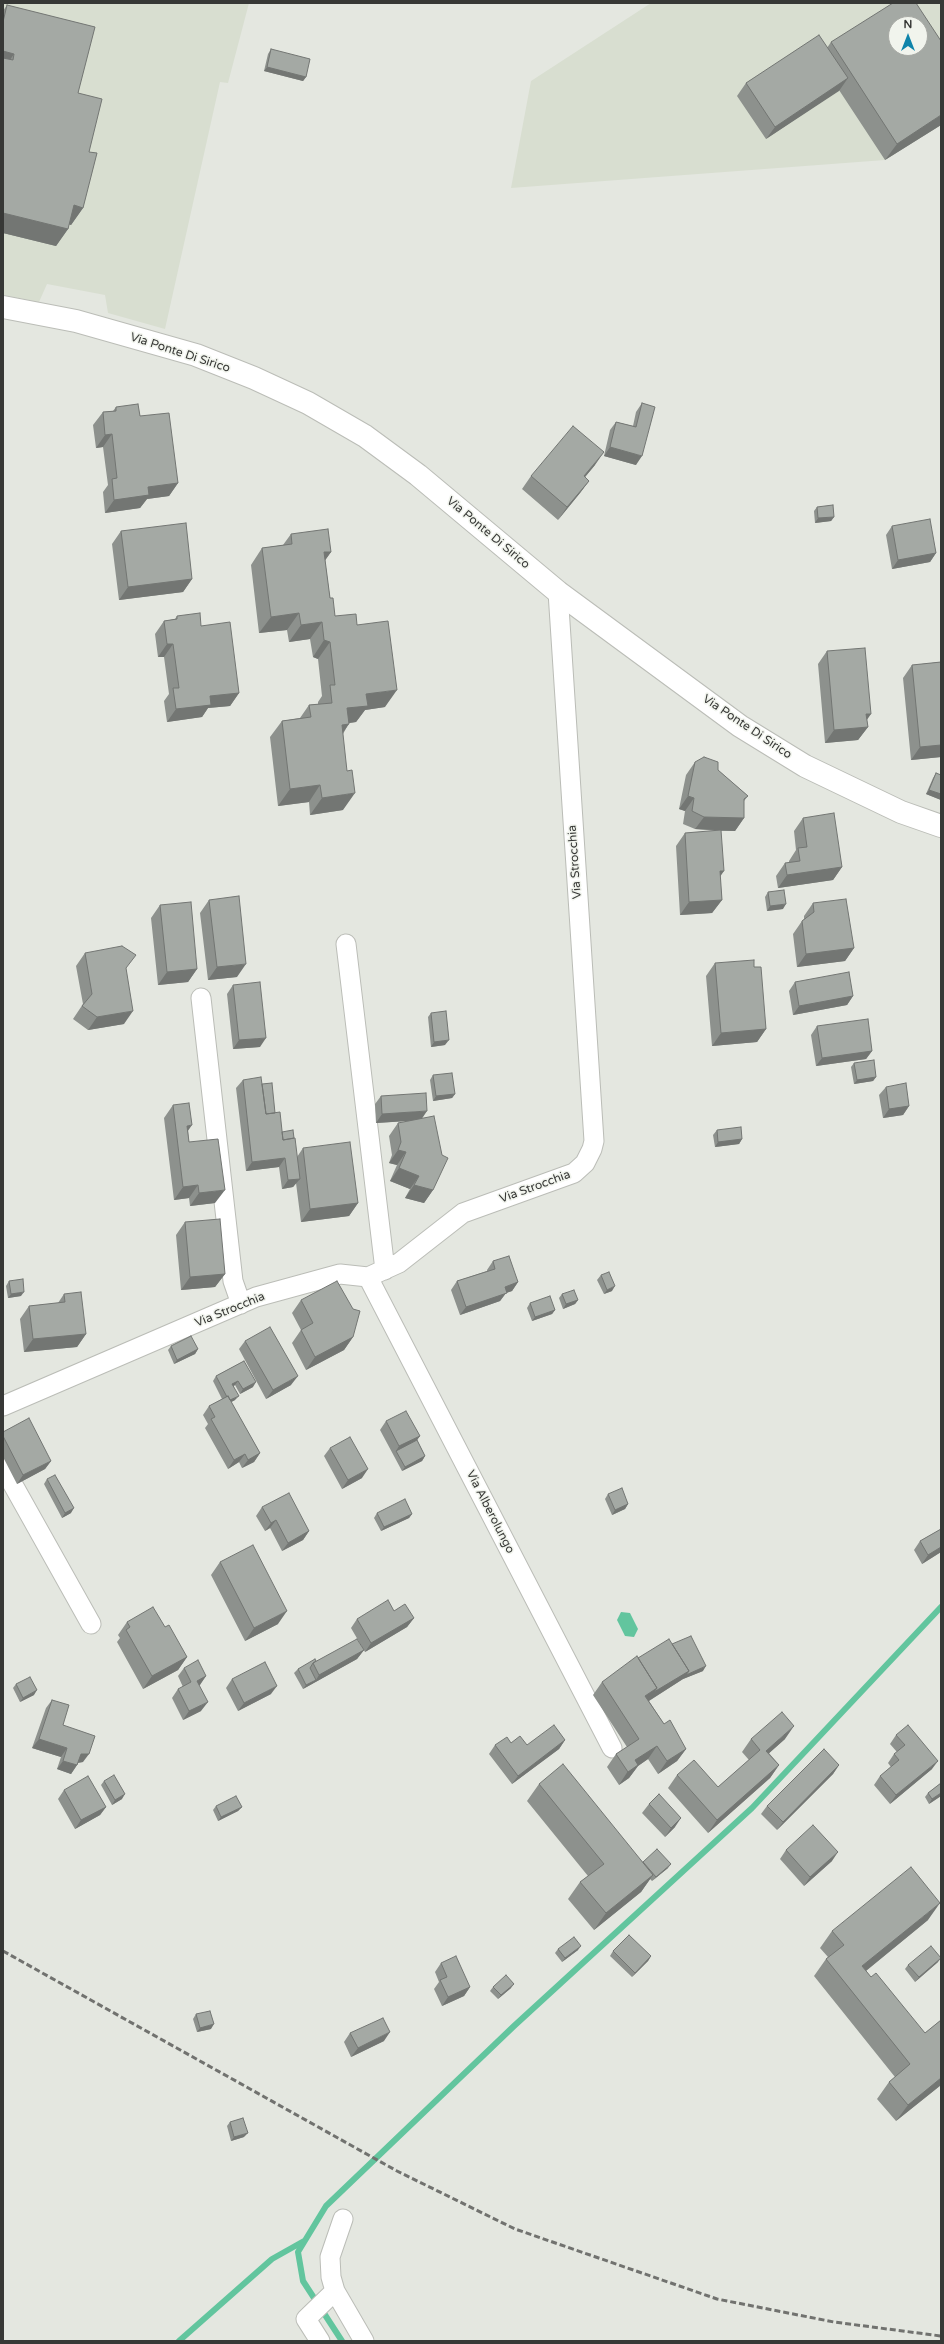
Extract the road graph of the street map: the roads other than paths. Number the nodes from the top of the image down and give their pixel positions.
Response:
1 (3, 307) edge
2 (558, 592) junction
3 (941, 826) edge
4 (346, 944) dead end
5 (201, 998) dead end
6 (376, 1273) junction
7 (241, 1304) junction
8 (3, 1406) edge
9 (3, 1466) edge
10 (91, 1624) dead end
11 (612, 1748) dead end
12 (343, 2219) dead end
13 (335, 2291) junction
14 (320, 2341) edge
15 (364, 2341) edge

1 - 2 street, Via Ponte Di Sirico
2 - 3 street, Via Ponte Di Sirico
2 - 6 street, Via Strocchia
4 - 6 street
5 - 7 street
6 - 7 street, Via Strocchia
6 - 11 street, Via Alberolungo
7 - 8 street, Via Strocchia
9 - 10 street
12 - 13 street
13 - 14 street
13 - 15 street

